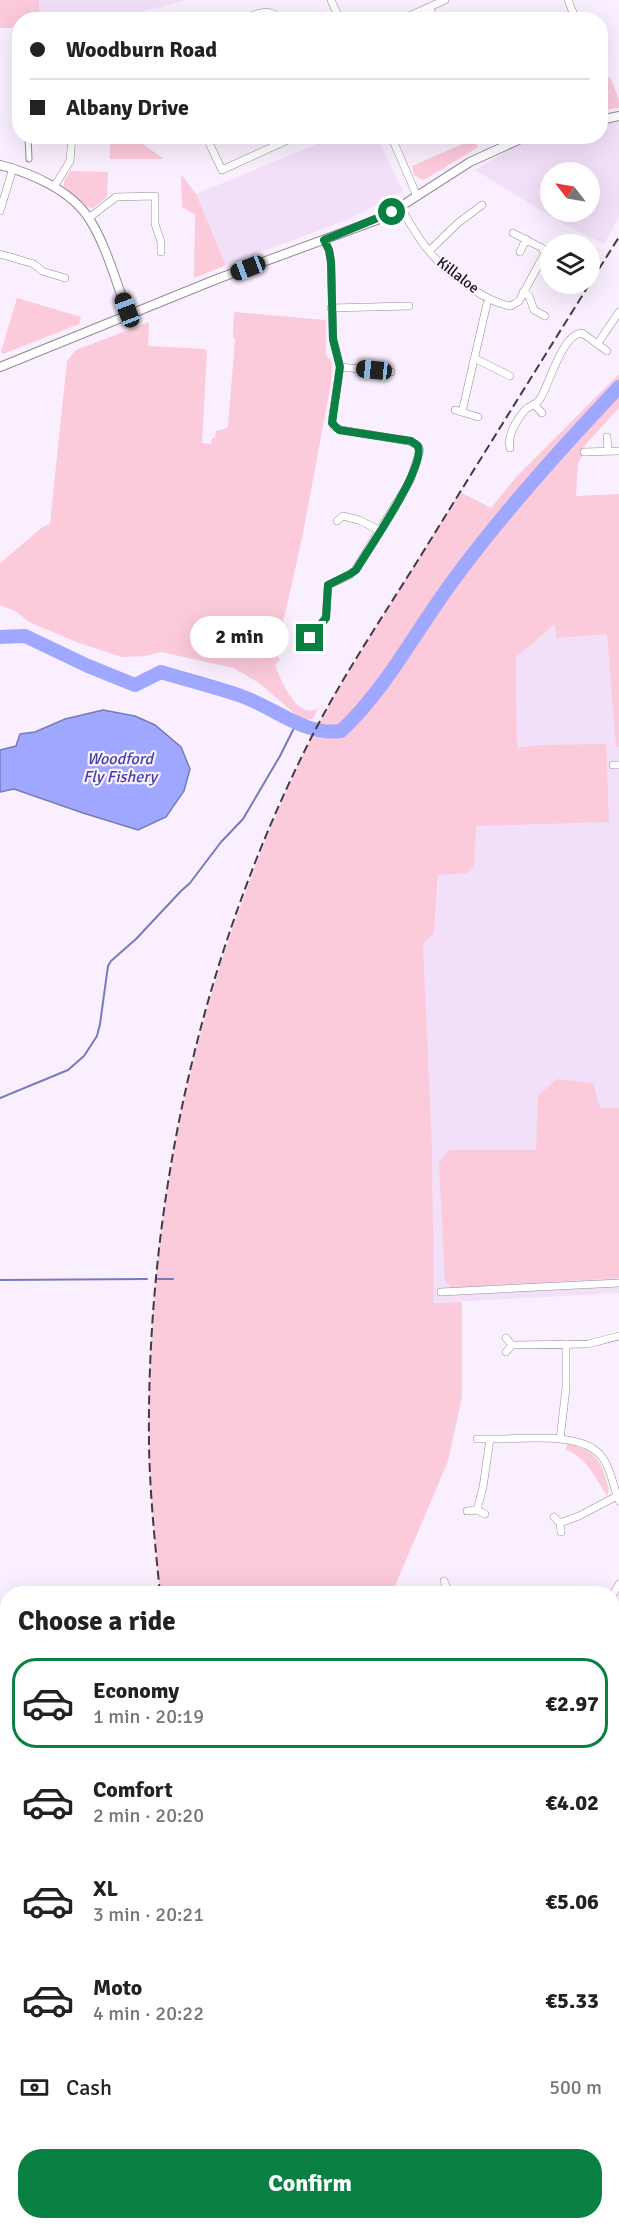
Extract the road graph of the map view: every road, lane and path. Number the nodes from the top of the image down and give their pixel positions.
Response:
1 (445, 0) edge
2 (429, 7) junction
3 (418, 12) edge
4 (431, 12) edge
5 (28, 144) edge
6 (71, 144) edge
7 (280, 144) edge
8 (394, 144) edge
9 (509, 144) edge
10 (210, 145) dead end
11 (29, 159) dead end
12 (0, 165) edge
13 (13, 168) junction
14 (54, 187) junction
15 (417, 196) junction
16 (482, 205) dead end
17 (400, 207) junction
18 (0, 211) edge
19 (89, 218) junction
20 (513, 233) dead end
21 (526, 239) junction
22 (324, 240) junction
23 (540, 248) edge
24 (429, 251) junction
25 (161, 252) dead end
26 (520, 252) dead end
27 (0, 254) edge
28 (540, 263) edge
29 (65, 278) dead end
30 (524, 292) junction
31 (488, 299) junction
32 (409, 306) dead end
33 (331, 308) junction
34 (619, 312) edge
35 (129, 315) junction
36 (545, 316) dead end
37 (598, 344) junction
38 (607, 351) dead end
39 (474, 358) junction
40 (0, 367) edge
41 (340, 367) junction
42 (391, 372) dead end
43 (510, 376) dead end
44 (535, 405) junction
45 (542, 413) dead end
46 (478, 417) dead end
47 (607, 436) dead end
48 (510, 448) dead end
49 (608, 451) junction
50 (619, 451) edge
51 (584, 452) dead end
52 (341, 515) dead end
53 (380, 530) junction
54 (303, 634) dead end
55 (619, 1283) edge
56 (441, 1292) dead end
57 (619, 1336) edge
58 (506, 1338) dead end
59 (566, 1344) junction
60 (512, 1346) junction
61 (506, 1352) dead end
62 (477, 1439) dead end
63 (490, 1439) junction
64 (560, 1439) junction
65 (616, 1478) edge
66 (618, 1498) edge
67 (477, 1510) junction
68 (467, 1511) dead end
69 (485, 1514) dead end
70 (554, 1517) dead end
71 (560, 1523) junction
72 (561, 1532) dead end

1 - 2 street
2 - 3 street
2 - 4 street
5 - 11 street
6 - 14 street
7 - 10 street
8 - 15 street
9 - 15 street
12 - 13 street
13 - 14 street
13 - 18 street
14 - 19 street
15 - 17 street
16 - 24 street, Killaloe
17 - 22 street
17 - 24 street, Killaloe
19 - 25 street
19 - 35 street
20 - 21 street
21 - 23 street
21 - 26 street
22 - 33 street
22 - 35 street
24 - 31 street, Killaloe
27 - 29 street
28 - 30 street
30 - 31 street, Killaloe
30 - 36 street
31 - 39 street, Killaloe
32 - 33 street
33 - 41 street
34 - 37 street
35 - 40 street
37 - 38 street
37 - 44 street
39 - 43 street
39 - 46 street, Killaloe
41 - 42 street
41 - 53 street
44 - 45 street
44 - 48 street
47 - 49 street
49 - 50 street
49 - 51 street
52 - 53 street
53 - 54 street
55 - 56 street
57 - 59 street
58 - 60 street
59 - 60 street
59 - 64 street
60 - 61 street
62 - 63 street
63 - 64 street
63 - 67 street
64 - 65 street
65 - 66 street
66 - 71 street
67 - 68 street
67 - 69 street
70 - 71 street
71 - 72 street

